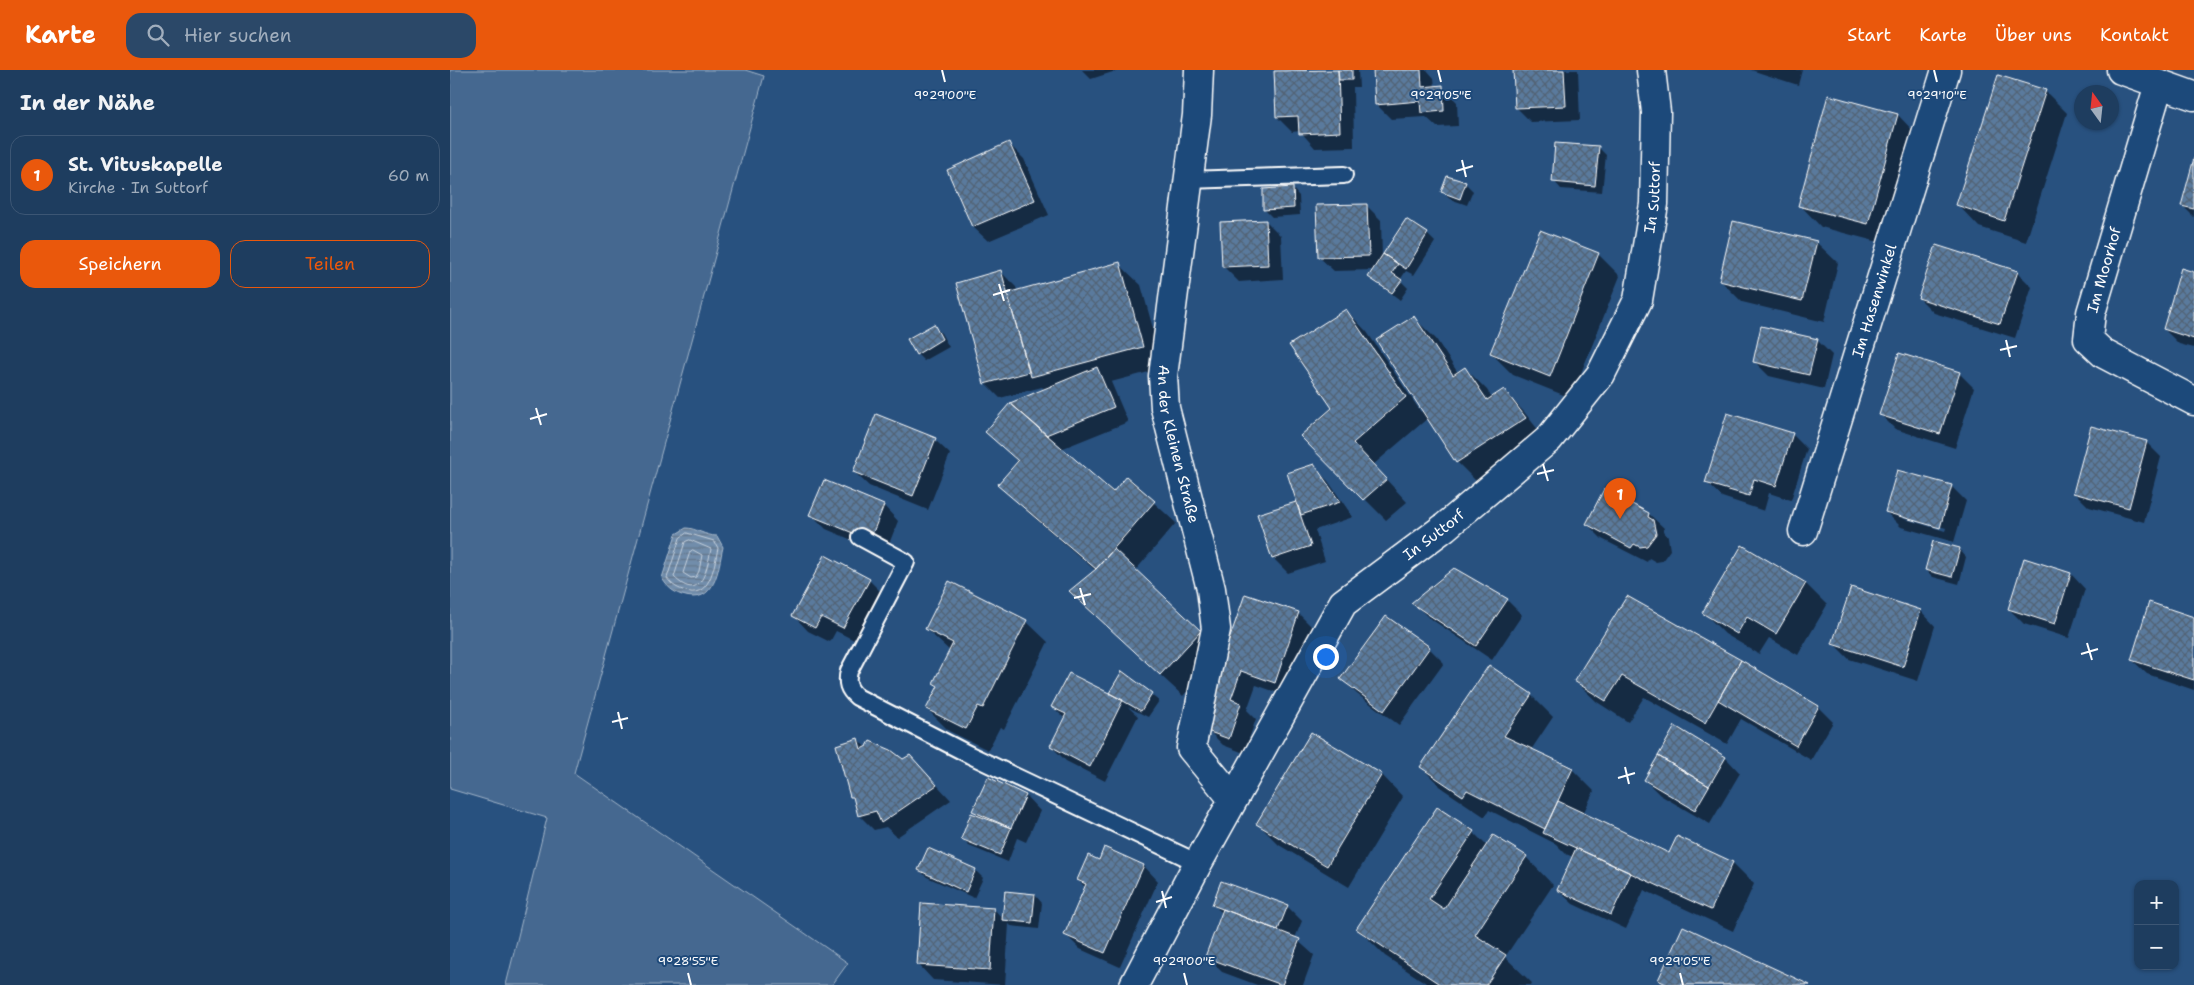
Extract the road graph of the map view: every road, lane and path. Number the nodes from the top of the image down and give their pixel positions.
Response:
1 (1199, 70) edge
2 (1651, 70) edge
3 (1946, 70) edge
4 (2121, 70) edge
5 (2159, 84) junction
6 (2194, 96) edge
7 (1344, 175) dead end
8 (1187, 180) junction
9 (2194, 401) edge
10 (1803, 531) dead end
11 (860, 537) dead end
12 (1233, 799) junction
13 (1198, 862) junction
14 (1134, 985) edge

1 - 8 street, An der Kleinen Straße
2 - 12 street, In Suttorf
3 - 10 street, Im Hasenwinkel
4 - 5 street
5 - 6 street
5 - 9 street, Im Moorhof
7 - 8 lane
8 - 12 street, An der Kleinen Straße
11 - 13 lane
12 - 13 street, In Suttorf
13 - 14 street, In Suttorf

